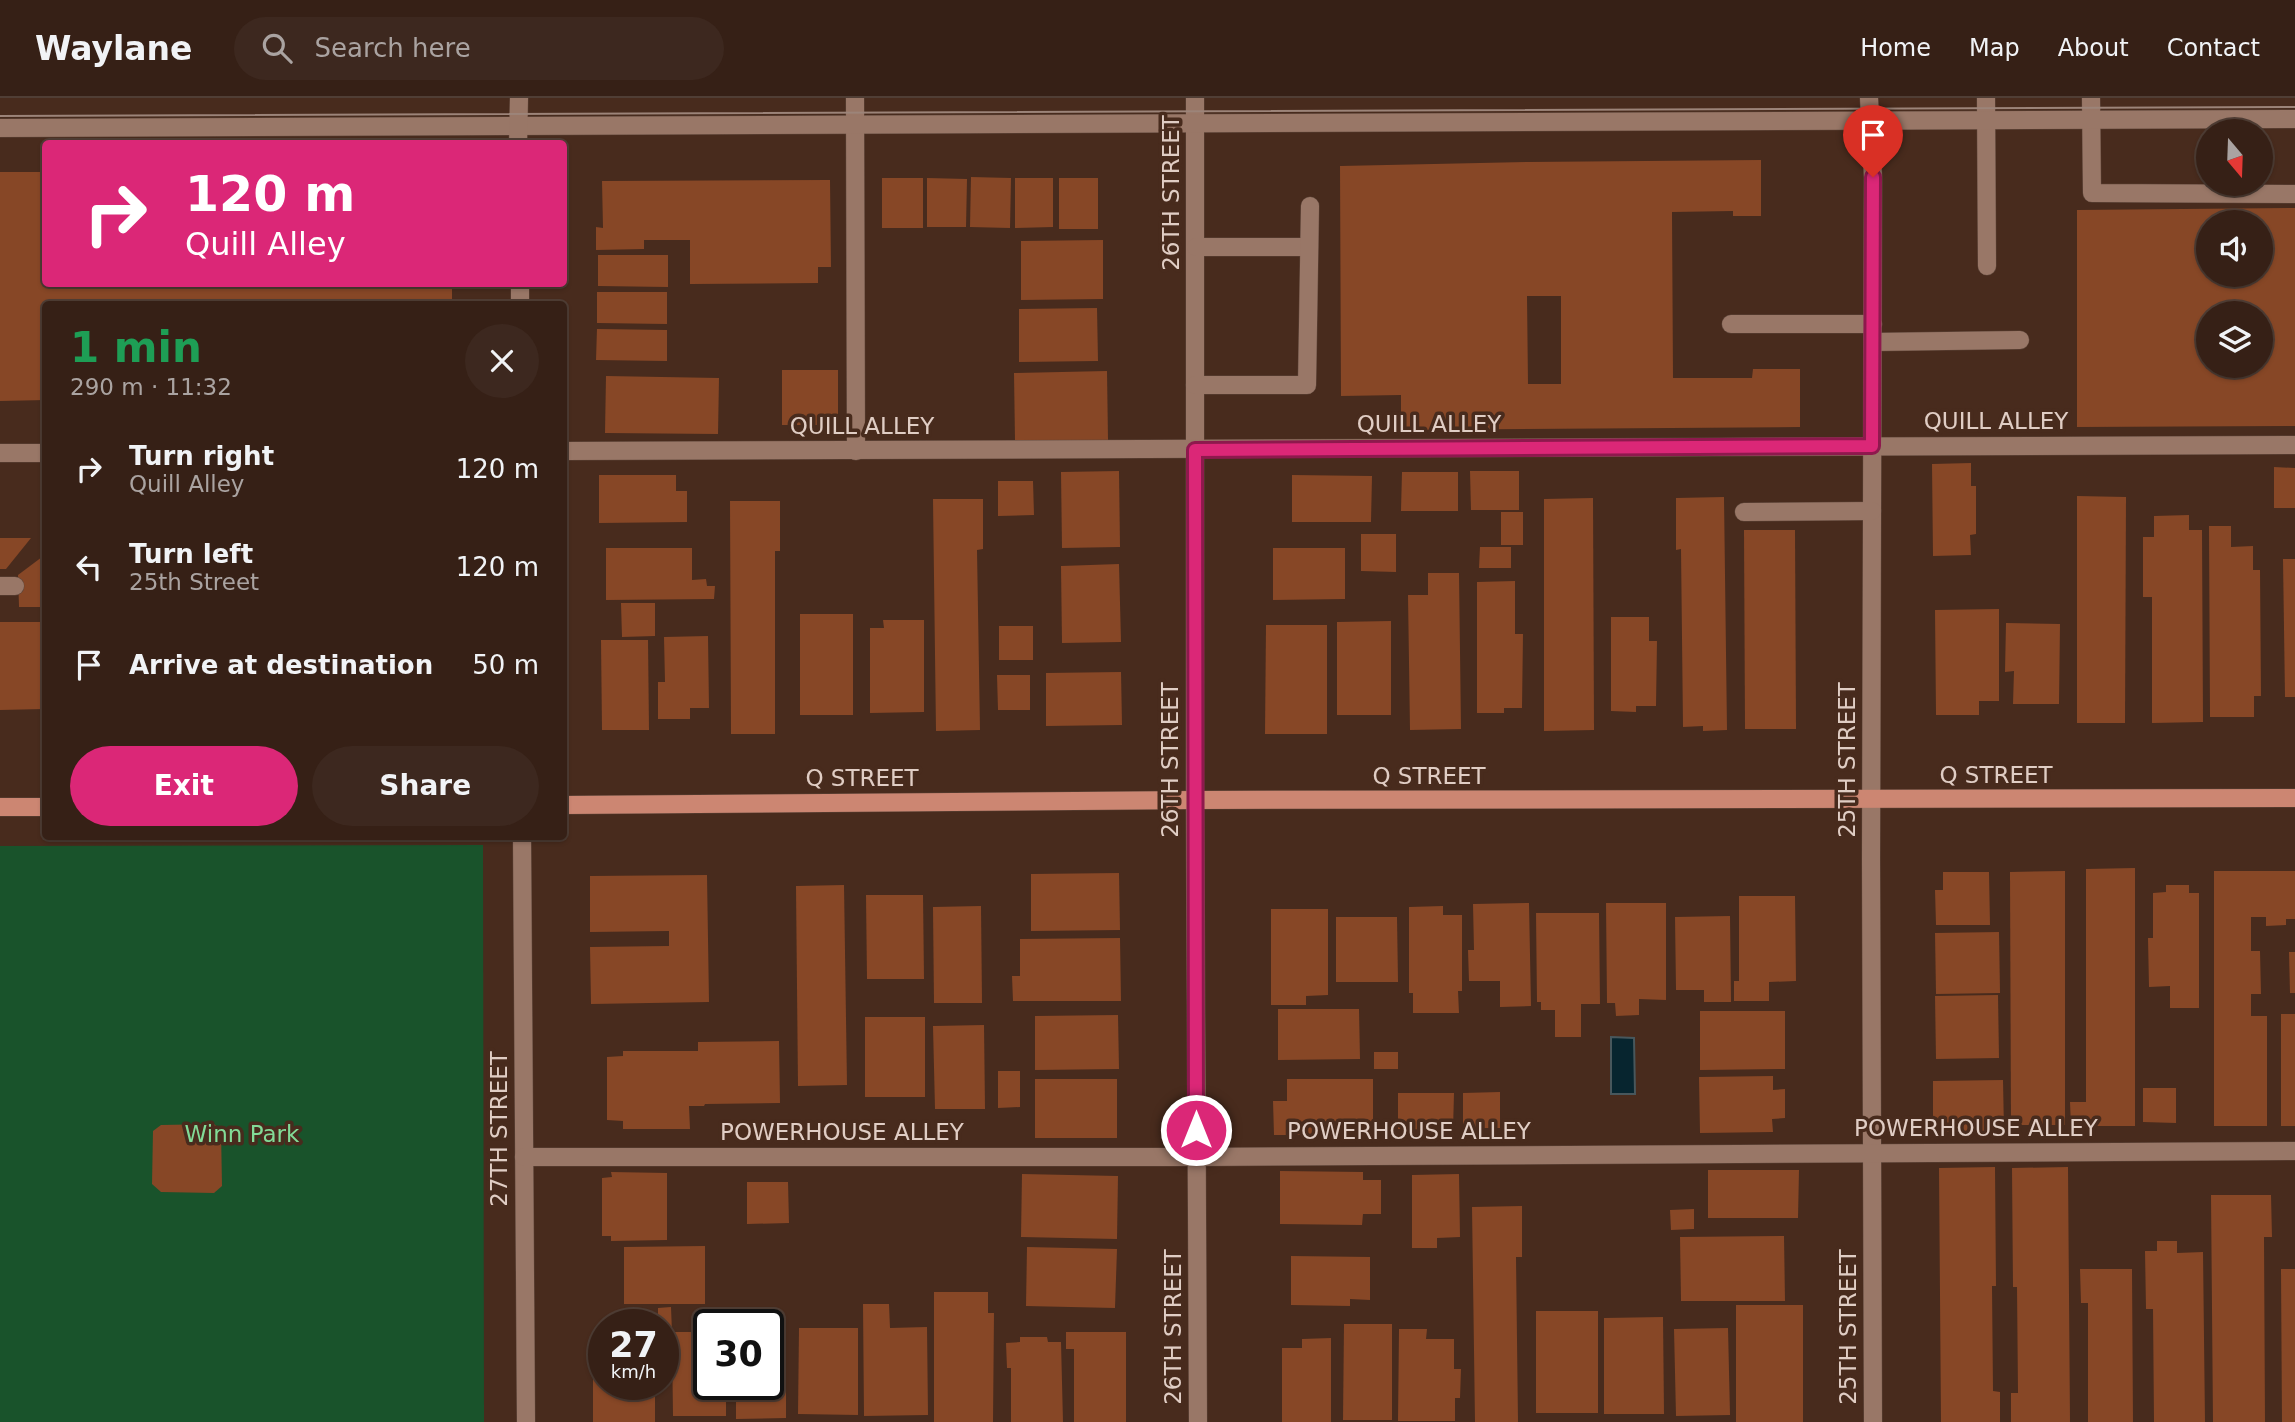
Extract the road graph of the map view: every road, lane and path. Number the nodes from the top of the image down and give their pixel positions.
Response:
1 (519, 98) edge
2 (1195, 98) edge
3 (1869, 98) edge
4 (1986, 98) edge
5 (2091, 98) edge
6 (856, 111) edge
7 (2295, 119) edge
8 (1870, 120) junction
9 (1986, 120) junction
10 (2091, 120) junction
11 (1194, 124) junction
12 (0, 128) edge
13 (519, 134) edge
14 (2295, 194) edge
15 (1310, 206) dead end
16 (1196, 247) junction
17 (1309, 247) junction
18 (1987, 266) dead end
19 (1731, 324) dead end
20 (1873, 333) junction
21 (2020, 340) dead end
22 (1195, 385) junction
23 (2295, 445) edge
24 (1872, 446) junction
25 (1195, 450) junction
26 (567, 451) edge
27 (856, 451) junction
28 (0, 453) edge
29 (42, 453) edge
30 (1872, 511) junction
31 (1744, 512) dead end
32 (2295, 798) edge
33 (1195, 800) junction
34 (1871, 800) junction
35 (567, 805) edge
36 (0, 807) edge
37 (42, 807) edge
38 (522, 840) edge
39 (2295, 1151) edge
40 (1872, 1154) junction
41 (524, 1157) junction
42 (1196, 1157) junction
43 (526, 1422) edge
44 (1198, 1422) edge
45 (1873, 1422) edge

1 - 13 street
2 - 11 street, 26TH STREET
3 - 8 street, 25TH STREET
4 - 9 street
5 - 10 street
6 - 11 street
6 - 13 street
6 - 27 street
7 - 10 street
8 - 9 street
8 - 11 street
8 - 20 street, 25TH STREET
9 - 10 street
9 - 18 street
10 - 14 street
11 - 16 street, 26TH STREET
12 - 13 street
15 - 17 street
16 - 17 street
16 - 22 street, 26TH STREET
17 - 22 street
19 - 20 street
20 - 21 street
20 - 24 street, 25TH STREET
22 - 25 street, 26TH STREET
23 - 24 street, QUILL ALLEY
24 - 25 street, QUILL ALLEY
24 - 30 street, 25TH STREET
25 - 27 street, QUILL ALLEY
25 - 33 street, 26TH STREET
26 - 27 street, QUILL ALLEY
28 - 29 street
30 - 31 street
30 - 34 street, 25TH STREET
32 - 34 main road, Q STREET
33 - 34 main road, Q STREET
33 - 35 main road, Q STREET
33 - 42 street, 26TH STREET
34 - 40 street, 25TH STREET
36 - 37 main road
38 - 41 street, 27TH STREET
39 - 40 street, POWERHOUSE ALLEY
40 - 42 street, POWERHOUSE ALLEY
40 - 45 street, 25TH STREET
41 - 42 street, POWERHOUSE ALLEY
41 - 43 street, 27TH STREET
42 - 44 street, 26TH STREET

